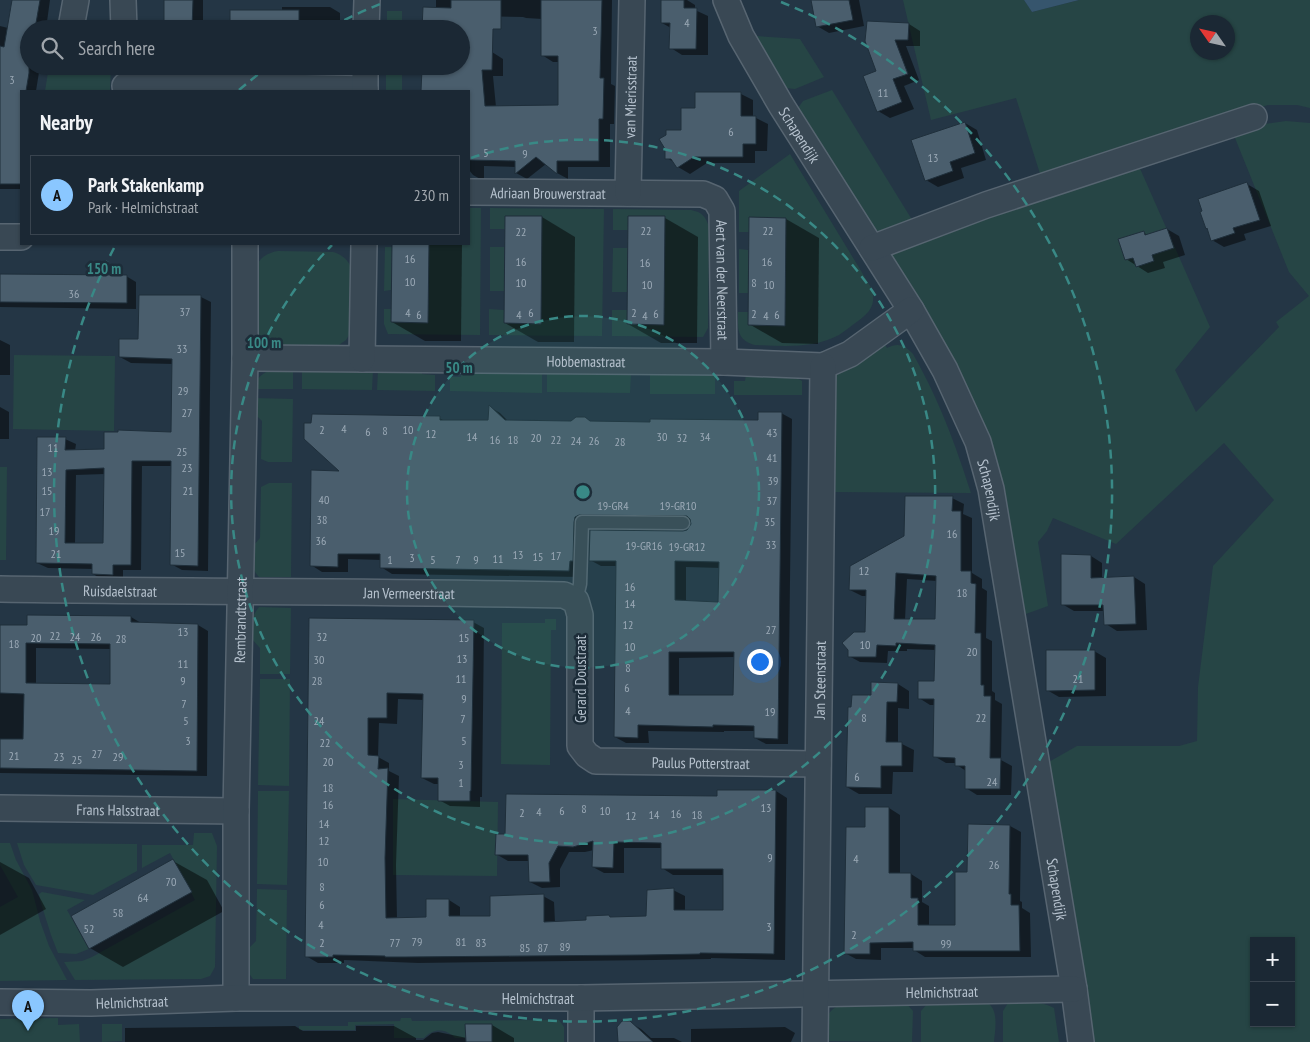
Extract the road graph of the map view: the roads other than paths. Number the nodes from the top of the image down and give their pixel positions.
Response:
1 (76, 0) edge
2 (124, 0) edge
3 (367, 0) edge
4 (632, 0) edge
5 (726, 0) edge
6 (72, 20) edge
7 (124, 20) edge
8 (366, 20) edge
9 (125, 81) edge
10 (365, 82) edge
11 (1254, 117) dead end
12 (470, 192) edge
13 (628, 193) junction
14 (0, 236) edge
15 (20, 237) edge
16 (245, 245) edge
17 (364, 245) edge
18 (872, 248) junction
19 (911, 310) junction
20 (245, 358) junction
21 (362, 359) junction
22 (724, 362) junction
23 (823, 366) junction
24 (683, 523) dead end
25 (0, 589) edge
26 (240, 592) junction
27 (576, 601) junction
28 (586, 755) joint
29 (818, 764) junction
30 (0, 808) edge
31 (236, 811) junction
32 (1074, 989) junction
33 (815, 993) junction
34 (236, 998) junction
35 (581, 998) junction
36 (0, 1002) edge
37 (582, 1042) edge
38 (815, 1042) edge
39 (1081, 1042) edge

1 - 6 street
2 - 7 street
3 - 8 street
4 - 13 street, van Mierisstraat
5 - 18 street, Schapendijk
9 - 10 street
11 - 18 street
12 - 13 street, Adriaan Brouwerstraat
13 - 22 street, Aert van der Neerstraat
14 - 15 street
16 - 20 street, Rembrandtstraat
17 - 21 street
18 - 19 street, Schapendijk
19 - 23 street, Hobbemastraat
19 - 32 street, Schapendijk
20 - 21 street, Hobbemastraat
20 - 26 street, Rembrandtstraat
21 - 22 street, Hobbemastraat
22 - 23 street, Hobbemastraat
23 - 29 street, Jan Steenstraat
24 - 27 lane
25 - 26 street, Ruisdaelstraat
26 - 27 street, Jan Vermeerstraat
26 - 31 street, Rembrandtstraat
27 - 28 street, Gerard Doustraat
28 - 29 street, Paulus Potterstraat
29 - 33 street, Jan Steenstraat
30 - 31 street, Frans Halsstraat
31 - 34 street, Rembrandtstraat
32 - 33 street, Helmichstraat
32 - 39 street, Schapendijk
33 - 35 street, Helmichstraat
33 - 38 street, Jan Steenstraat
34 - 35 street, Helmichstraat
34 - 36 street, Helmichstraat
35 - 37 street

